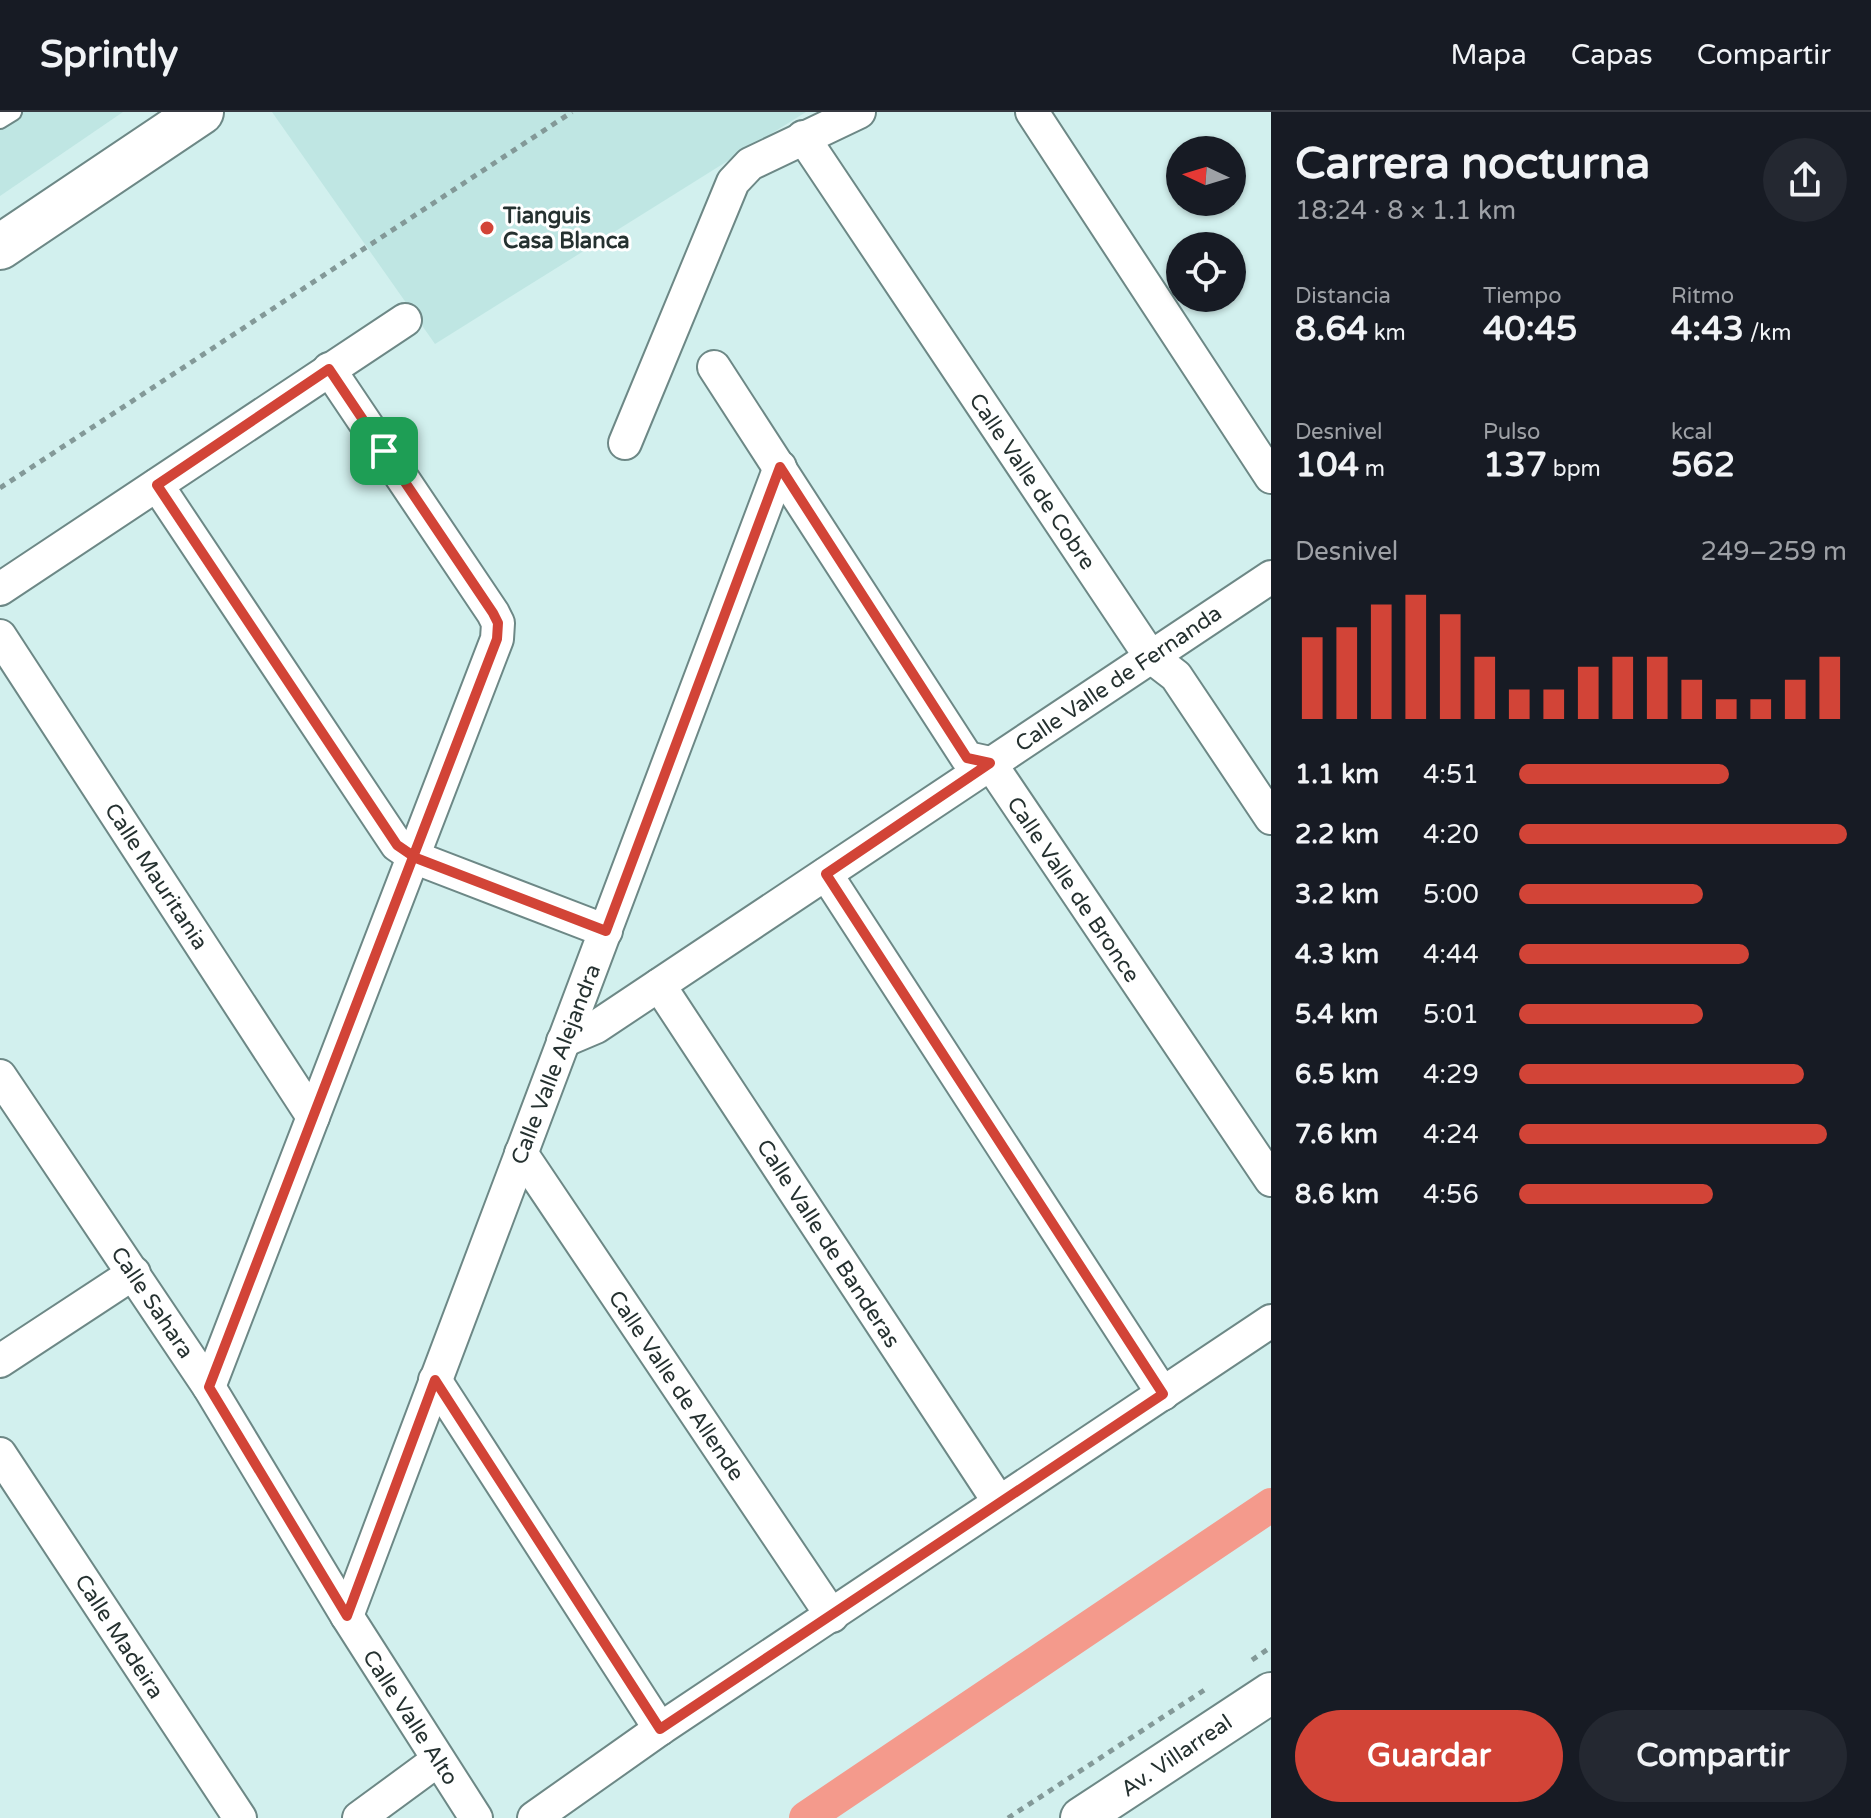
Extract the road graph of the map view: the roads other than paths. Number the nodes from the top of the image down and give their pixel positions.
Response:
1 (13, 112) edge
2 (201, 112) edge
3 (859, 112) edge
4 (1032, 112) edge
5 (0, 120) edge
6 (803, 137) junction
7 (0, 247) edge
8 (405, 320) dead end
9 (714, 367) dead end
10 (329, 369) junction
11 (625, 443) dead end
12 (780, 467) junction
13 (1271, 477) edge
14 (157, 485) junction
15 (1271, 577) edge
16 (0, 589) edge
17 (0, 636) edge
18 (1150, 656) junction
19 (990, 763) junction
20 (1271, 818) edge
21 (416, 858) junction
22 (826, 874) junction
23 (606, 931) junction
24 (659, 985) junction
25 (563, 1041) junction
26 (0, 1076) edge
27 (313, 1117) junction
28 (521, 1153) junction
29 (1271, 1180) edge
30 (134, 1273) junction
31 (1271, 1321) edge
32 (0, 1361) edge
33 (435, 1380) junction
34 (209, 1387) junction
35 (1163, 1394) junction
36 (0, 1454) edge
37 (999, 1502) junction
38 (347, 1616) junction
39 (832, 1616) junction
40 (1258, 1678) edge
41 (660, 1729) junction
42 (438, 1760) junction
43 (240, 1818) edge
44 (359, 1818) edge
45 (476, 1818) edge
46 (534, 1818) edge
47 (1081, 1818) edge

1 - 5 lane
2 - 7 main road
3 - 6 street
4 - 13 street
6 - 11 street
6 - 18 street, Calle Valle de Cobre
8 - 10 street
9 - 12 street, Calle Valle de Bronce
10 - 14 street
10 - 21 street
12 - 19 street, Calle Valle de Bronce
12 - 23 street, Calle Valle Alejandra
14 - 16 street
14 - 21 street
15 - 18 street, Calle Valle de Fernanda
17 - 27 street, Calle Mauritania
18 - 19 street, Calle Valle de Fernanda
18 - 20 street, Calle Valle de Cobre
19 - 22 street, Calle Valle de Fernanda
19 - 29 street, Calle Valle de Bronce
21 - 23 street
21 - 27 street
22 - 24 street, Calle Valle de Fernanda
22 - 35 street
23 - 25 street, Calle Valle Alejandra
24 - 25 street, Calle Valle de Fernanda
24 - 37 street, Calle Valle de Banderas
25 - 28 street, Calle Valle Alejandra
26 - 30 street, Calle Sahara
27 - 34 street
28 - 33 street, Calle Valle Alejandra
28 - 39 street, Calle Valle de Allende
30 - 32 street
30 - 34 street, Calle Sahara
31 - 35 street
33 - 38 street, Calle Valle Alejandra
33 - 41 street
34 - 38 street, Calle Sahara
35 - 37 street
36 - 43 street, Calle Madeira
37 - 39 street
38 - 42 street, Calle Valle Alto
39 - 41 street
40 - 47 street, Av. Villarreal
41 - 46 street
42 - 44 street
42 - 45 street, Calle Valle Alto

